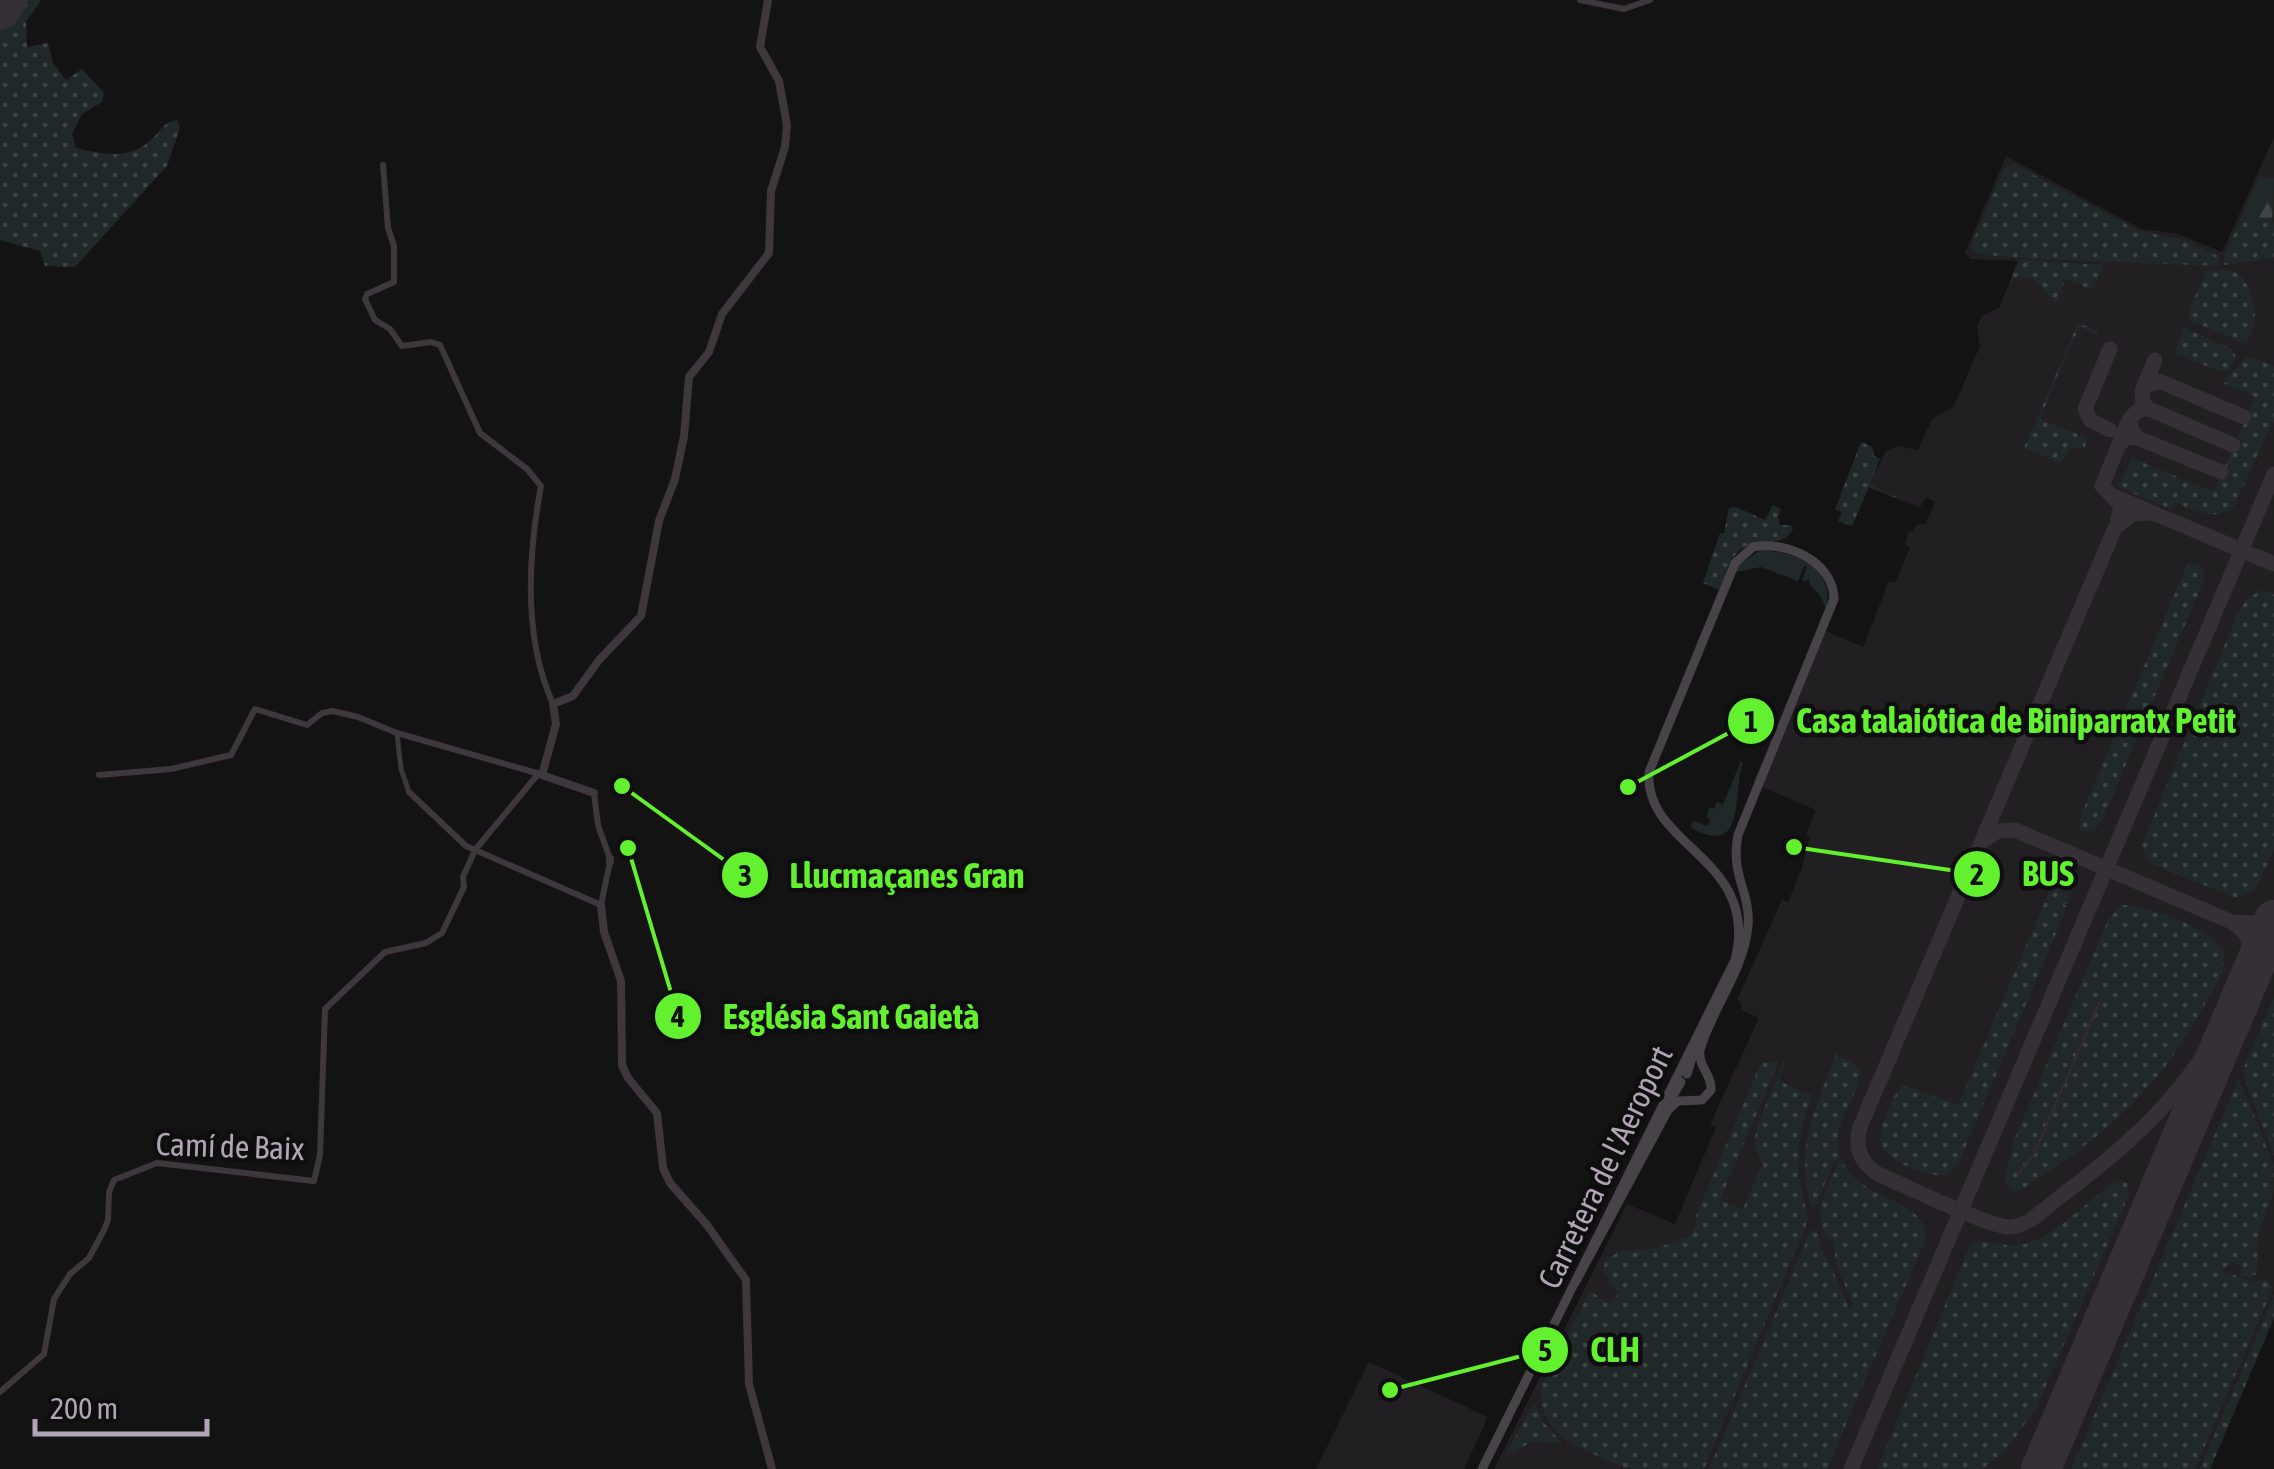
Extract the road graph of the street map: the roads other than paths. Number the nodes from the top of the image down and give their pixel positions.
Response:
1 (768, 0) edge
2 (1580, 0) edge
3 (1650, 0) edge
4 (383, 165) dead end
5 (553, 704) junction
6 (397, 733) junction
7 (99, 774) dead end
8 (540, 774) junction
9 (409, 792) joint
10 (594, 793) joint
11 (474, 850) junction
12 (601, 904) junction
13 (1705, 1022) junction
14 (1707, 1074) junction
15 (1684, 1078) junction
16 (1692, 1100) junction
17 (1636, 1155) junction
18 (1575, 1283) junction
19 (0, 1392) edge
20 (772, 1469) edge
21 (1482, 1469) edge

1 - 5 street
2 - 3 street
4 - 5 street
5 - 8 street
6 - 7 street
6 - 8 street
6 - 9 street
8 - 10 street
8 - 11 street
9 - 11 street
10 - 12 street
11 - 12 street
11 - 19 street, Camí de Baix
12 - 20 street
13 - 14 main road, Carretera de l'Aeroport
13 - 15 main road
13 - 17 main road, Carretera de l'Aeroport
14 - 15 main road
14 - 16 main road
15 - 16 main road
15 - 17 main road
16 - 18 main road
17 - 18 main road, Carretera de l'Aeroport
18 - 21 main road, Carretera de l'Aeroport

